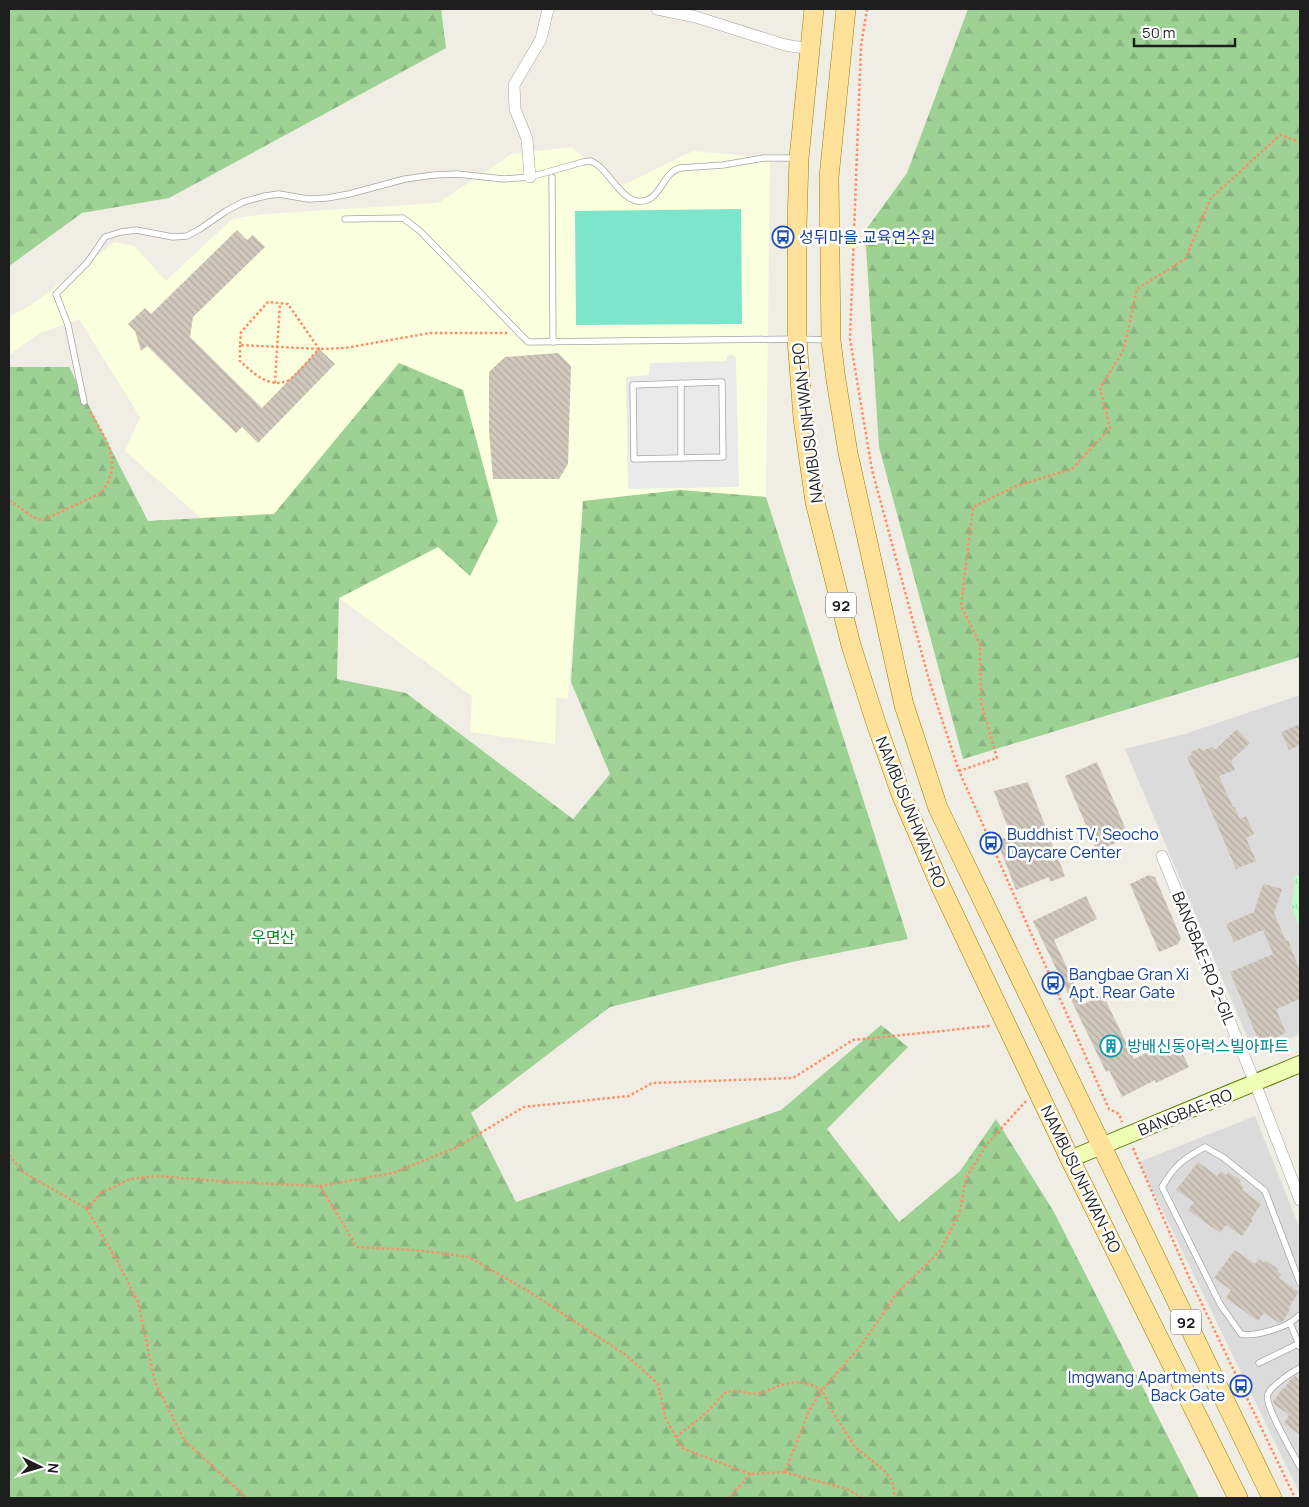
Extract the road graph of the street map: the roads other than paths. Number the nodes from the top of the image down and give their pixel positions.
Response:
1 (548, 9) edge
2 (657, 9) edge
3 (814, 9) edge
4 (846, 9) edge
5 (810, 49) junction
6 (799, 158) junction
7 (530, 177) junction
8 (552, 177) dead end
9 (345, 219) dead end
10 (797, 339) junction
11 (831, 340) junction
12 (553, 342) junction
13 (681, 383) junction
14 (84, 402) road end
15 (681, 458) junction
16 (1162, 856) dead end
17 (1300, 1064) edge
18 (1255, 1083) junction
19 (1101, 1147) junction
20 (1070, 1159) junction
21 (1300, 1200) edge
22 (1300, 1283) edge
23 (1300, 1315) edge
24 (1290, 1323) junction
25 (1300, 1344) edge
26 (1259, 1363) dead end
27 (1300, 1368) edge
28 (1300, 1467) edge
29 (1238, 1498) edge
30 (1272, 1498) edge

1 - 7 street
2 - 5 street
3 - 5 main road, NAMBUSUNHWAN-RO / 92
4 - 11 main road, NAMBUSUNHWAN-RO / 92
5 - 6 main road, NAMBUSUNHWAN-RO / 92
6 - 7 lane
6 - 10 main road, NAMBUSUNHWAN-RO / 92
7 - 14 lane
8 - 12 lane
9 - 12 lane
10 - 11 lane
10 - 12 lane
10 - 20 main road, NAMBUSUNHWAN-RO / 92
11 - 19 main road, NAMBUSUNHWAN-RO / 92
13 - 15 lane
13 - 15 lane
13 - 15 lane
16 - 18 street, BANGBAE-RO 2-GIL
17 - 18 main road, BANGBAE-RO
18 - 19 main road, BANGBAE-RO
18 - 21 street, BANGBAE-RO 2-GIL
19 - 20 main road, BANGBAE-RO
19 - 30 main road, NAMBUSUNHWAN-RO / 92
20 - 29 main road, NAMBUSUNHWAN-RO / 92
22 - 24 lane
23 - 24 lane
24 - 25 lane
25 - 26 lane
27 - 28 lane

